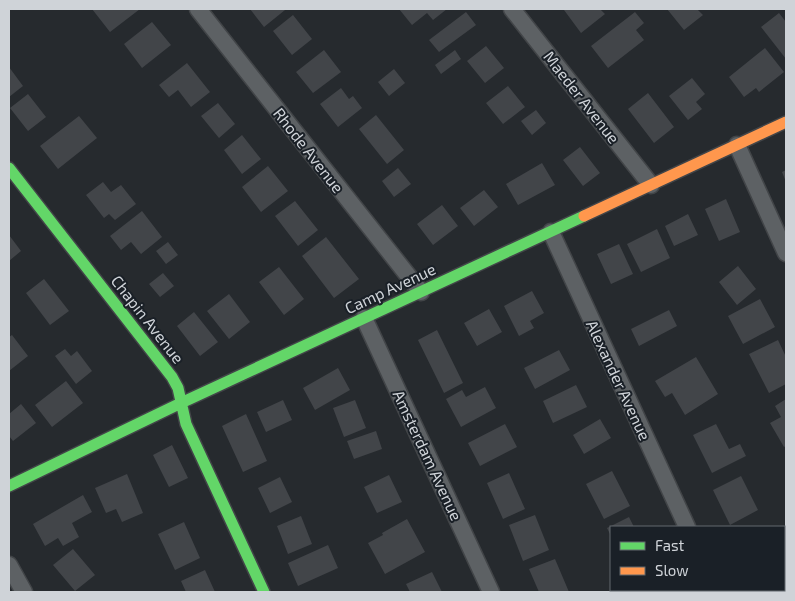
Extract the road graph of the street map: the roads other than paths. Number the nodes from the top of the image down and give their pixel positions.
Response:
1 (198, 9) edge
2 (512, 9) edge
3 (786, 122) edge
4 (737, 146) junction
5 (9, 168) edge
6 (651, 185) junction
7 (551, 232) junction
8 (786, 253) edge
9 (421, 292) junction
10 (364, 318) junction
11 (181, 402) junction
12 (9, 486) edge
13 (687, 526) edge
14 (9, 565) edge
15 (24, 592) edge
16 (264, 592) edge
17 (491, 592) edge

1 - 9 street, Rhode Avenue
2 - 6 street, Maeder Avenue
3 - 4 street, Camp Avenue
4 - 6 street, Camp Avenue
4 - 8 street
5 - 11 street, Chapin Avenue
6 - 7 street, Camp Avenue
7 - 9 street, Camp Avenue
7 - 13 street, Alexander Avenue
9 - 10 street, Camp Avenue
10 - 11 street, Camp Avenue
10 - 17 street, Amsterdam Avenue
11 - 12 street, Camp Avenue
11 - 16 street, Chapin Avenue
14 - 15 street

